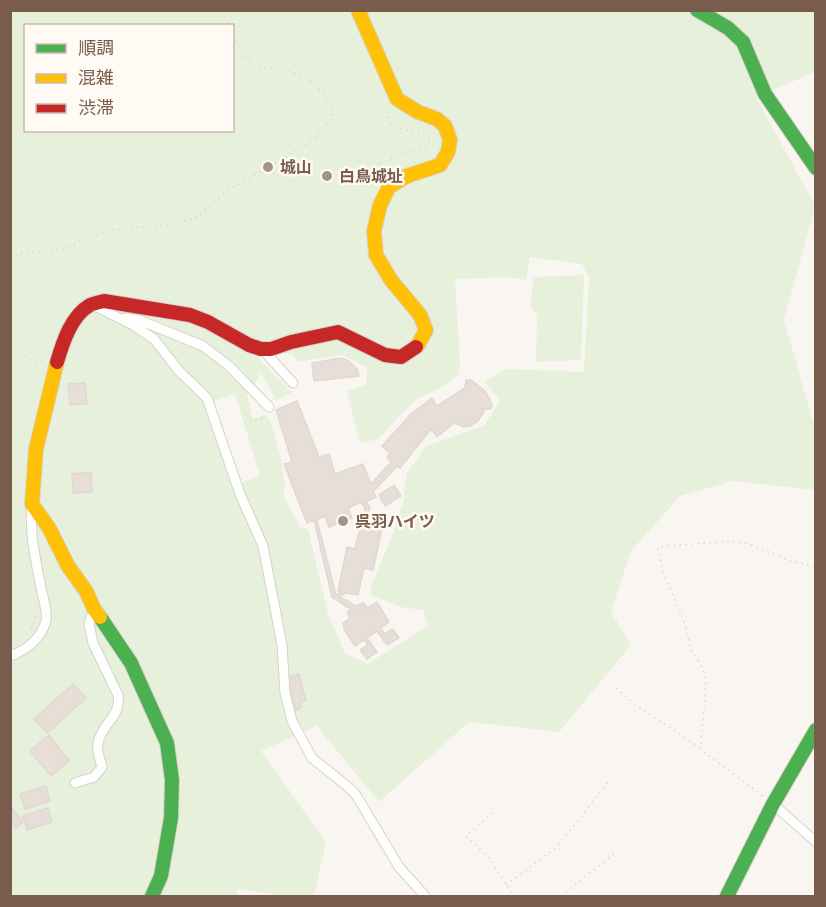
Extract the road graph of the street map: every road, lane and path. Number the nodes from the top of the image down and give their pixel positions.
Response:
1 (222, 10) edge
2 (358, 10) edge
3 (697, 10) edge
4 (229, 24) edge
5 (234, 36) edge
6 (390, 108) dead end
7 (816, 168) edge
8 (341, 180) dead end
9 (10, 258) edge
10 (91, 304) junction
11 (116, 317) junction
12 (10, 347) edge
13 (262, 349) junction
14 (58, 359) junction
15 (293, 383) dead end
16 (269, 411) joint
17 (244, 424) dead end
18 (32, 504) junction
19 (816, 567) edge
20 (35, 605) dead end
21 (94, 609) junction
22 (28, 634) dead end
23 (10, 656) edge
24 (616, 688) dead end
25 (816, 730) edge
26 (700, 749) junction
27 (609, 781) dead end
28 (75, 783) dead end
29 (772, 804) junction
30 (494, 813) dead end
31 (816, 842) edge
32 (615, 853) dead end
33 (506, 885) junction
34 (152, 897) edge
35 (425, 897) edge
36 (514, 897) edge
37 (561, 897) edge
38 (727, 897) edge

1 - 4 path
2 - 13 street
3 - 7 street
5 - 9 path
6 - 8 path
10 - 11 street
10 - 13 street
10 - 14 street
11 - 16 street
11 - 35 street
12 - 14 path
13 - 15 street
14 - 18 street
16 - 17 path
18 - 21 street
18 - 23 street
19 - 26 path
20 - 22 path
21 - 28 street
21 - 34 street
24 - 26 path
25 - 29 street
26 - 29 path
27 - 33 path
29 - 31 street
29 - 38 street
30 - 33 path
32 - 37 path
33 - 36 path

